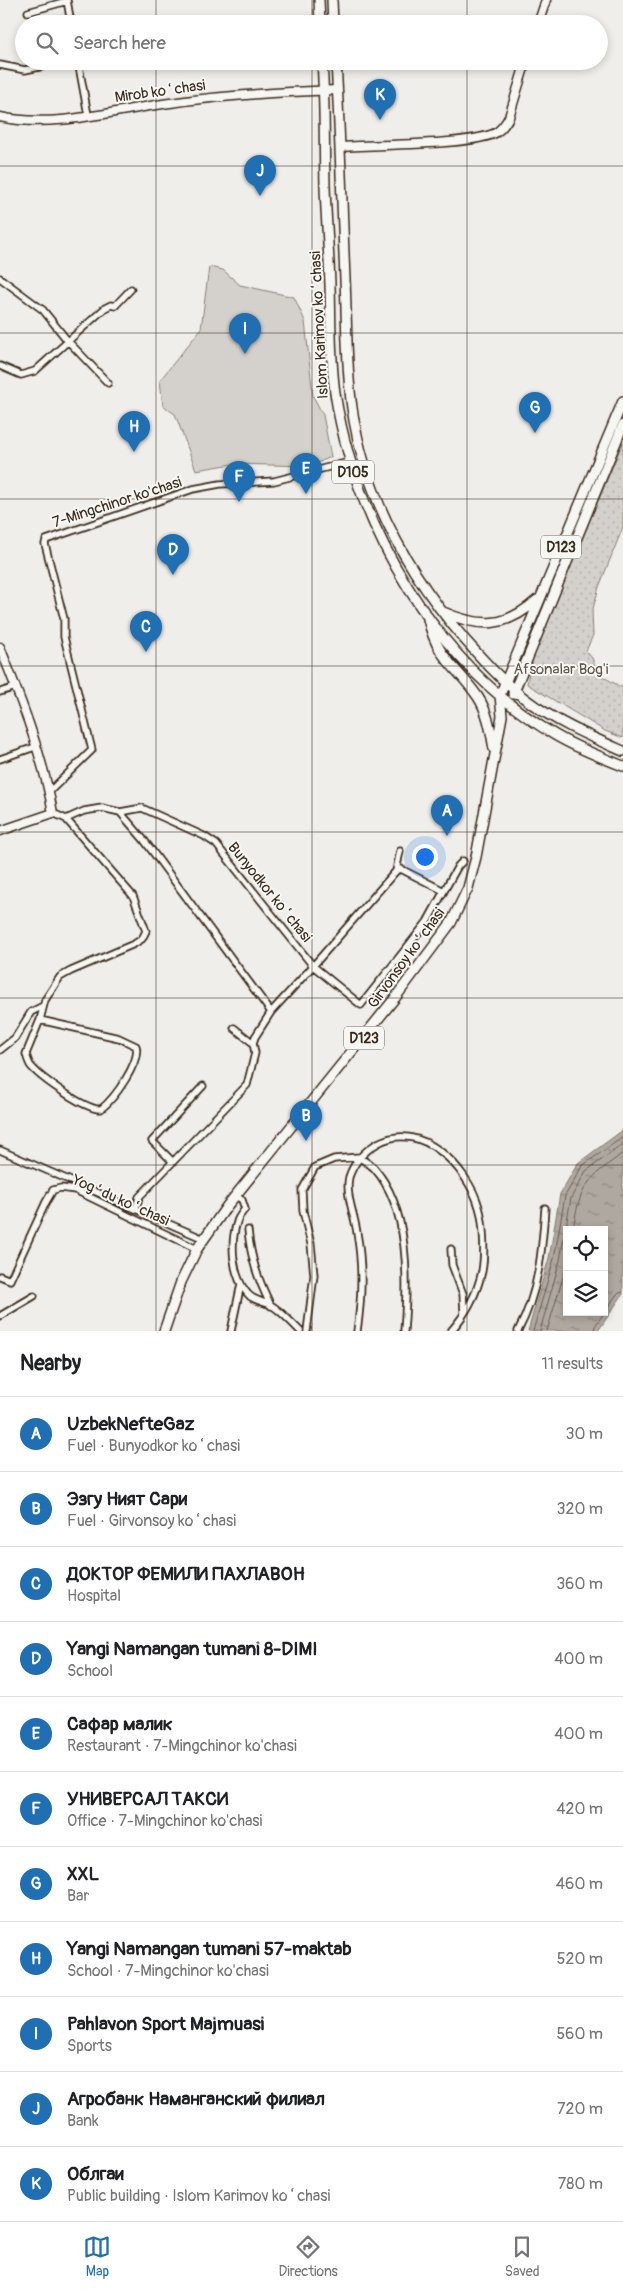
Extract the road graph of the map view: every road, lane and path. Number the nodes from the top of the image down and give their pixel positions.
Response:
1 (319, 0) edge
2 (332, 0) edge
3 (546, 0) edge
4 (67, 1) edge
5 (28, 12) dead end
6 (69, 15) edge
7 (320, 15) edge
8 (333, 15) edge
9 (541, 15) edge
10 (0, 65) edge
11 (15, 68) edge
12 (80, 70) edge
13 (323, 70) edge
14 (336, 70) edge
15 (523, 70) edge
16 (324, 90) junction
17 (337, 90) junction
18 (88, 115) junction
19 (0, 117) edge
20 (340, 147) junction
21 (0, 278) edge
22 (345, 281) junction
23 (330, 282) junction
24 (131, 289) dead end
25 (67, 340) junction
26 (0, 366) edge
27 (108, 383) dead end
28 (623, 400) edge
29 (623, 425) edge
30 (619, 439) edge
31 (349, 462) junction
32 (539, 599) junction
33 (440, 610) junction
34 (427, 616) junction
35 (0, 647) edge
36 (505, 682) junction
37 (16, 687) junction
38 (514, 690) junction
39 (0, 692) edge
40 (500, 695) junction
41 (510, 703) junction
42 (502, 716) junction
43 (35, 747) junction
44 (623, 751) edge
45 (495, 755) junction
46 (0, 759) edge
47 (623, 766) edge
48 (50, 792) junction
49 (120, 812) junction
50 (53, 813) junction
51 (66, 818) junction
52 (0, 831) edge
53 (400, 851) dead end
54 (463, 861) dead end
55 (396, 870) junction
56 (444, 891) junction
57 (313, 966) junction
58 (43, 1006) junction
59 (271, 1012) junction
60 (40, 1020) junction
61 (234, 1028) dead end
62 (253, 1043) junction
63 (0, 1050) edge
64 (203, 1086) dead end
65 (0, 1150) edge
66 (359, 1157) junction
67 (172, 1161) junction
68 (236, 1196) junction
69 (545, 1208) dead end
70 (136, 1209) junction
71 (248, 1230) dead end
72 (204, 1239) junction
73 (197, 1249) junction
74 (451, 1249) dead end
75 (0, 1276) edge
76 (242, 1284) junction
77 (34, 1296) dead end
78 (272, 1306) junction
79 (464, 1313) junction
80 (0, 1316) edge
81 (164, 1331) edge
82 (231, 1331) edge
83 (300, 1331) edge
84 (307, 1331) edge
85 (357, 1331) edge
86 (404, 1331) edge
87 (451, 1331) edge
88 (518, 1331) edge

1 - 7 main road
2 - 8 main road
3 - 9 street
4 - 5 street
4 - 6 street
10 - 11 street
12 - 18 street
13 - 16 main road, Islom Karimov koʻchasi / D105
14 - 17 main road, Islom Karimov koʻchasi / D105
15 - 20 street
16 - 17 street, Mirob koʻchasi
16 - 18 street, Mirob koʻchasi
16 - 23 main road, Islom Karimov koʻchasi / D105
17 - 20 main road, Islom Karimov koʻchasi / D105
18 - 19 street, Mirob koʻchasi
20 - 22 main road, Islom Karimov koʻchasi / D105
21 - 25 street
22 - 23 main road
22 - 33 main road, Islom Karimov koʻchasi / D105
23 - 31 main road, Islom Karimov koʻchasi / D105
24 - 25 street
25 - 26 street
25 - 27 street
28 - 32 main road, Girvonsoy koʻchasi / D123
29 - 30 main road, D123
30 - 38 main road, D123
31 - 34 main road, Islom Karimov koʻchasi / D105
31 - 48 street, 7-Mingchinor ko'chasi
32 - 33 main road
32 - 36 main road, Girvonsoy koʻchasi / D123
33 - 36 main road, Islom Karimov koʻchasi / D105
34 - 40 main road, Islom Karimov koʻchasi / D105
34 - 45 main road
35 - 37 street
36 - 38 main road, Islom Karimov koʻchasi / D105
36 - 40 main road, Girvonsoy koʻchasi / D123
37 - 39 street
37 - 43 street
38 - 41 main road, D123
38 - 44 main road, Islom Karimov koʻchasi / D105
40 - 41 main road, Islom Karimov koʻchasi / D105
40 - 42 main road, Girvonsoy koʻchasi / D123
41 - 42 main road, Girvonsoy koʻchasi / D123
41 - 47 main road, Islom Karimov koʻchasi / D105
42 - 45 main road, Girvonsoy koʻchasi / D123
43 - 46 street
43 - 48 street
45 - 68 main road, Girvonsoy koʻchasi / D123
48 - 50 street
49 - 51 street, Bunyodkor koʻchasi
49 - 57 street, Bunyodkor koʻchasi
49 - 59 street
50 - 51 street
50 - 52 street
51 - 58 street
53 - 55 street
54 - 56 street, Bunyodkor koʻchasi
55 - 56 street
55 - 57 street, Bunyodkor koʻchasi
56 - 57 street, Bunyodkor koʻchasi
57 - 59 street, Bunyodkor koʻchasi
58 - 60 street
58 - 63 street
59 - 62 street, Bunyodkor koʻchasi
60 - 60 street
61 - 62 street
62 - 67 street, Bunyodkor koʻchasi
64 - 67 street
65 - 70 street, Yogʻdu koʻchasi
66 - 79 street
66 - 84 street
66 - 85 street
66 - 86 street
67 - 70 street, Bunyodkor koʻchasi
68 - 72 main road, Girvonsoy koʻchasi / D123
68 - 76 street
69 - 88 street
70 - 72 street, Yogʻdu koʻchasi
71 - 78 street
72 - 73 main road, Girvonsoy koʻchasi / D123
73 - 75 street, Yogʻdu koʻchasi
73 - 81 main road, Girvonsoy koʻchasi / D123
74 - 79 street
76 - 78 street
76 - 82 street
77 - 80 street
78 - 83 street
79 - 87 street

